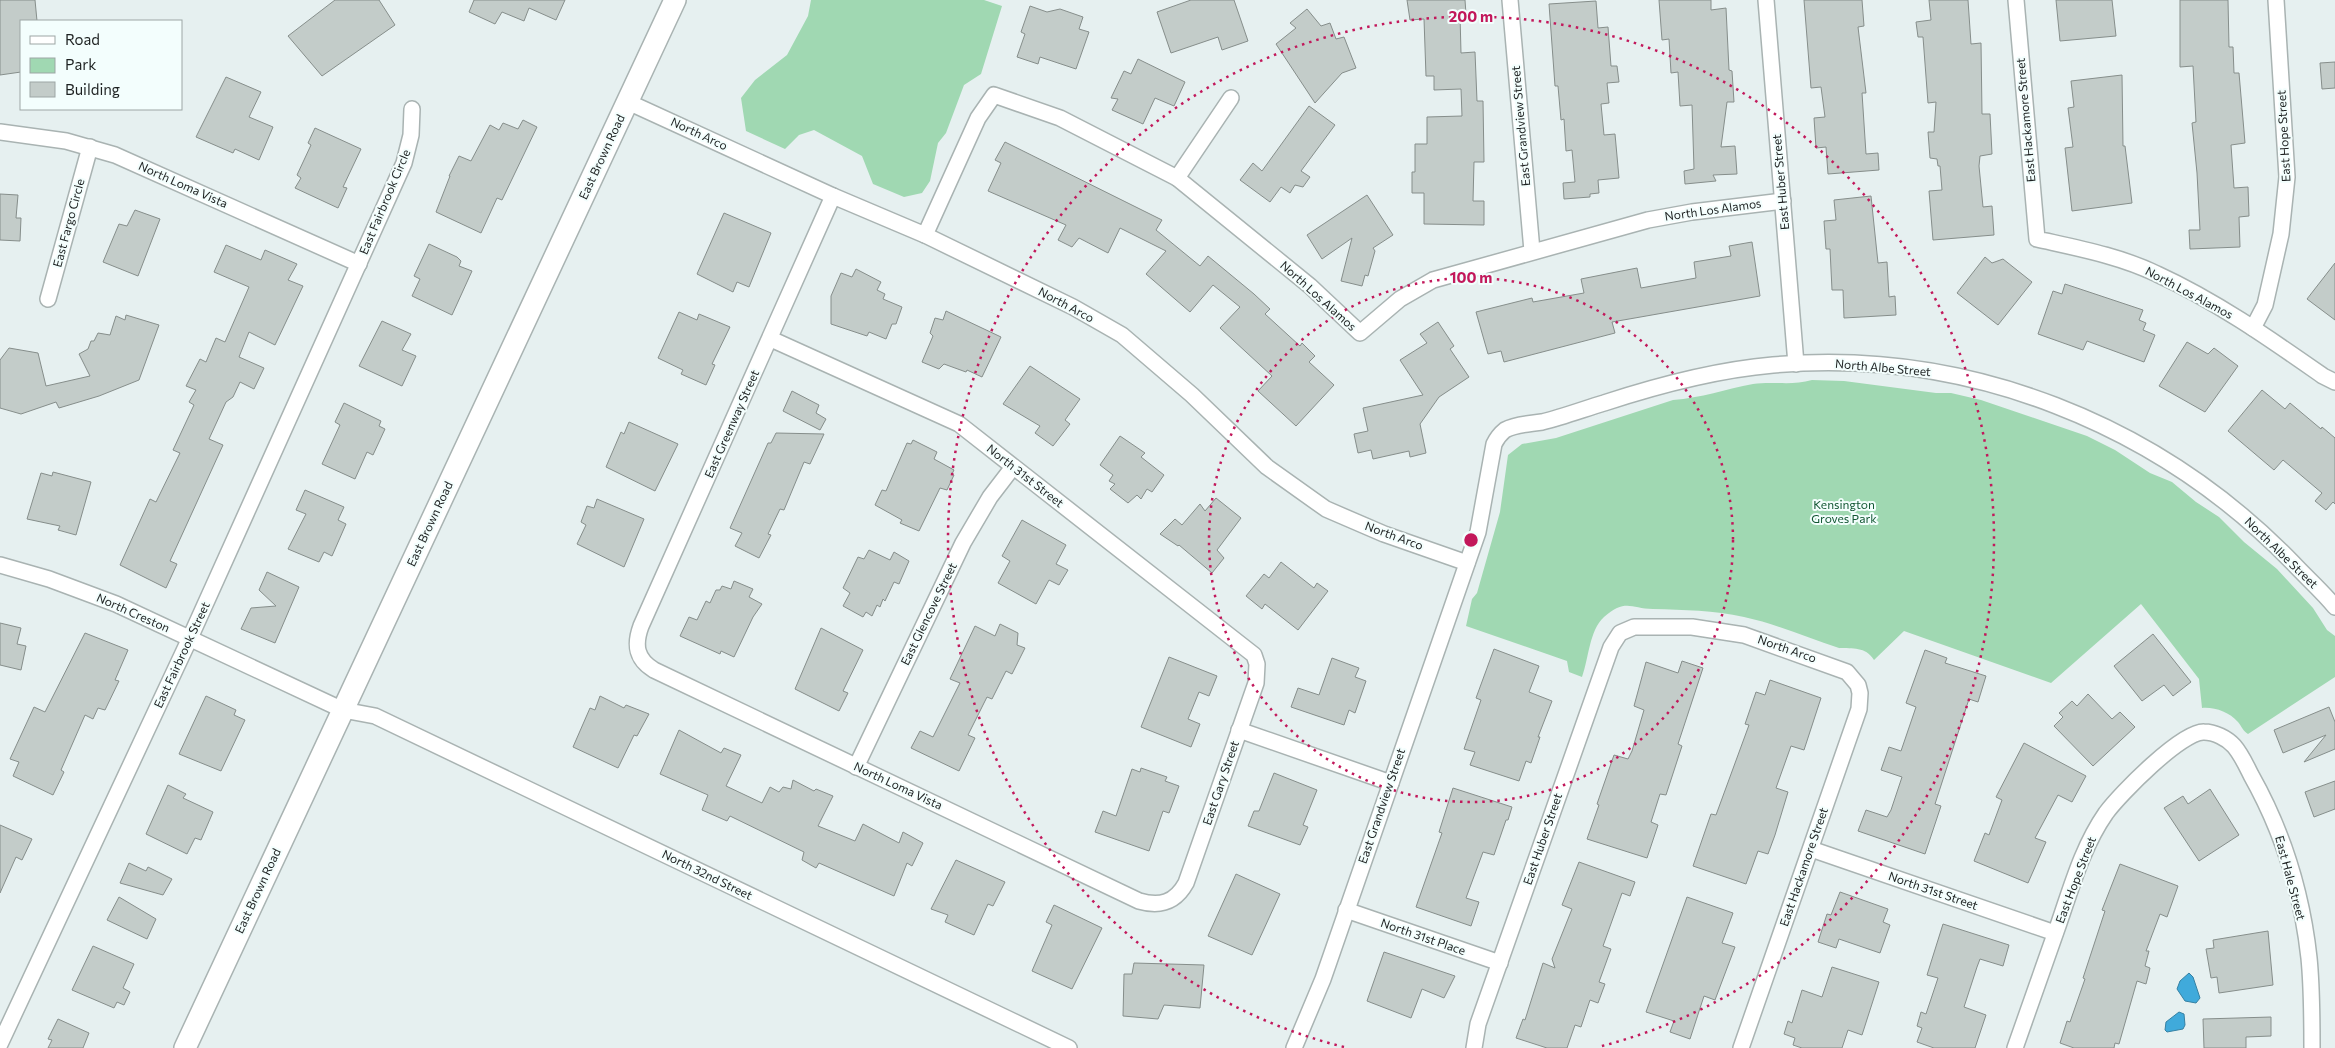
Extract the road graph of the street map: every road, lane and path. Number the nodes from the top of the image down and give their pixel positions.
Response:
1 (675, 0) edge
2 (1510, 0) edge
3 (1766, 0) edge
4 (2016, 0) edge
5 (2276, 0) edge
6 (1231, 98) dead end
7 (628, 102) junction
8 (412, 109) dead end
9 (0, 132) edge
10 (90, 147) junction
11 (1177, 178) junction
12 (834, 196) junction
13 (1783, 201) junction
14 (926, 235) junction
15 (2037, 239) joint
16 (1532, 251) junction
17 (359, 264) junction
18 (48, 299) dead end
19 (2253, 328) junction
20 (771, 339) junction
21 (1796, 364) junction
22 (2335, 382) edge
23 (1013, 467) junction
24 (1467, 563) junction
25 (0, 565) edge
26 (2335, 607) edge
27 (1620, 633) joint
28 (190, 638) junction
29 (637, 653) joint
30 (1254, 655) joint
31 (1858, 685) joint
32 (343, 710) junction
33 (1240, 730) junction
34 (2210, 733) joint
35 (856, 767) junction
36 (1391, 783) junction
37 (1811, 848) junction
38 (1166, 903) joint
39 (1346, 910) junction
40 (2055, 933) junction
41 (1500, 963) junction
42 (0, 1044) edge
43 (185, 1048) edge
44 (1069, 1048) edge
45 (1294, 1048) edge
46 (1474, 1048) edge
47 (1741, 1048) edge
48 (2015, 1048) edge
49 (2312, 1048) edge

1 - 7 main road, East Brown Road
2 - 16 street, East Grandview Street
3 - 13 street, East Huber Street
4 - 15 street, East Hackamore Street
5 - 19 street, East Hope Street
6 - 11 street
7 - 12 street, North Arco
7 - 32 main road, East Brown Road
8 - 17 street, East Fairbrook Circle
9 - 10 street, North Loma Vista
10 - 17 street, North Loma Vista
10 - 18 street, East Fargo Circle
11 - 14 street, North Los Alamos
11 - 16 street, North Los Alamos
12 - 14 street, North Arco
12 - 20 street, East Greenway Street
13 - 16 street, North Los Alamos
13 - 21 street, East Huber Street
14 - 24 street, North Arco
15 - 19 street, North Los Alamos
17 - 28 street, East Fairbrook Street
19 - 22 street, North Los Alamos
20 - 23 street, North 31st Street
20 - 29 street, East Greenway Street
21 - 24 street, North Albe Street
21 - 26 street, North Albe Street
23 - 30 street, North 31st Street
23 - 35 street, East Glencove Street
24 - 36 street, East Grandview Street
25 - 28 street, North Creston
27 - 31 street, North Arco
27 - 41 street, East Huber Street
28 - 32 street, North Creston
28 - 42 street, East Fairbrook Street
29 - 35 street, North Loma Vista
30 - 33 street, East Gary Street
31 - 37 street, East Hackamore Street
32 - 43 main road, East Brown Road
32 - 44 street, North 32nd Street
33 - 36 street
33 - 38 street, East Gary Street
34 - 40 street, East Hope Street
34 - 49 street, East Hale Street
35 - 38 street, North Loma Vista
36 - 39 street, East Grandview Street
37 - 40 street, North 31st Street
37 - 47 street, East Hackamore Street
39 - 41 street, North 31st Place
39 - 45 street, East Grandview Street
40 - 48 street, East Hope Street
41 - 46 street, East Huber Street

